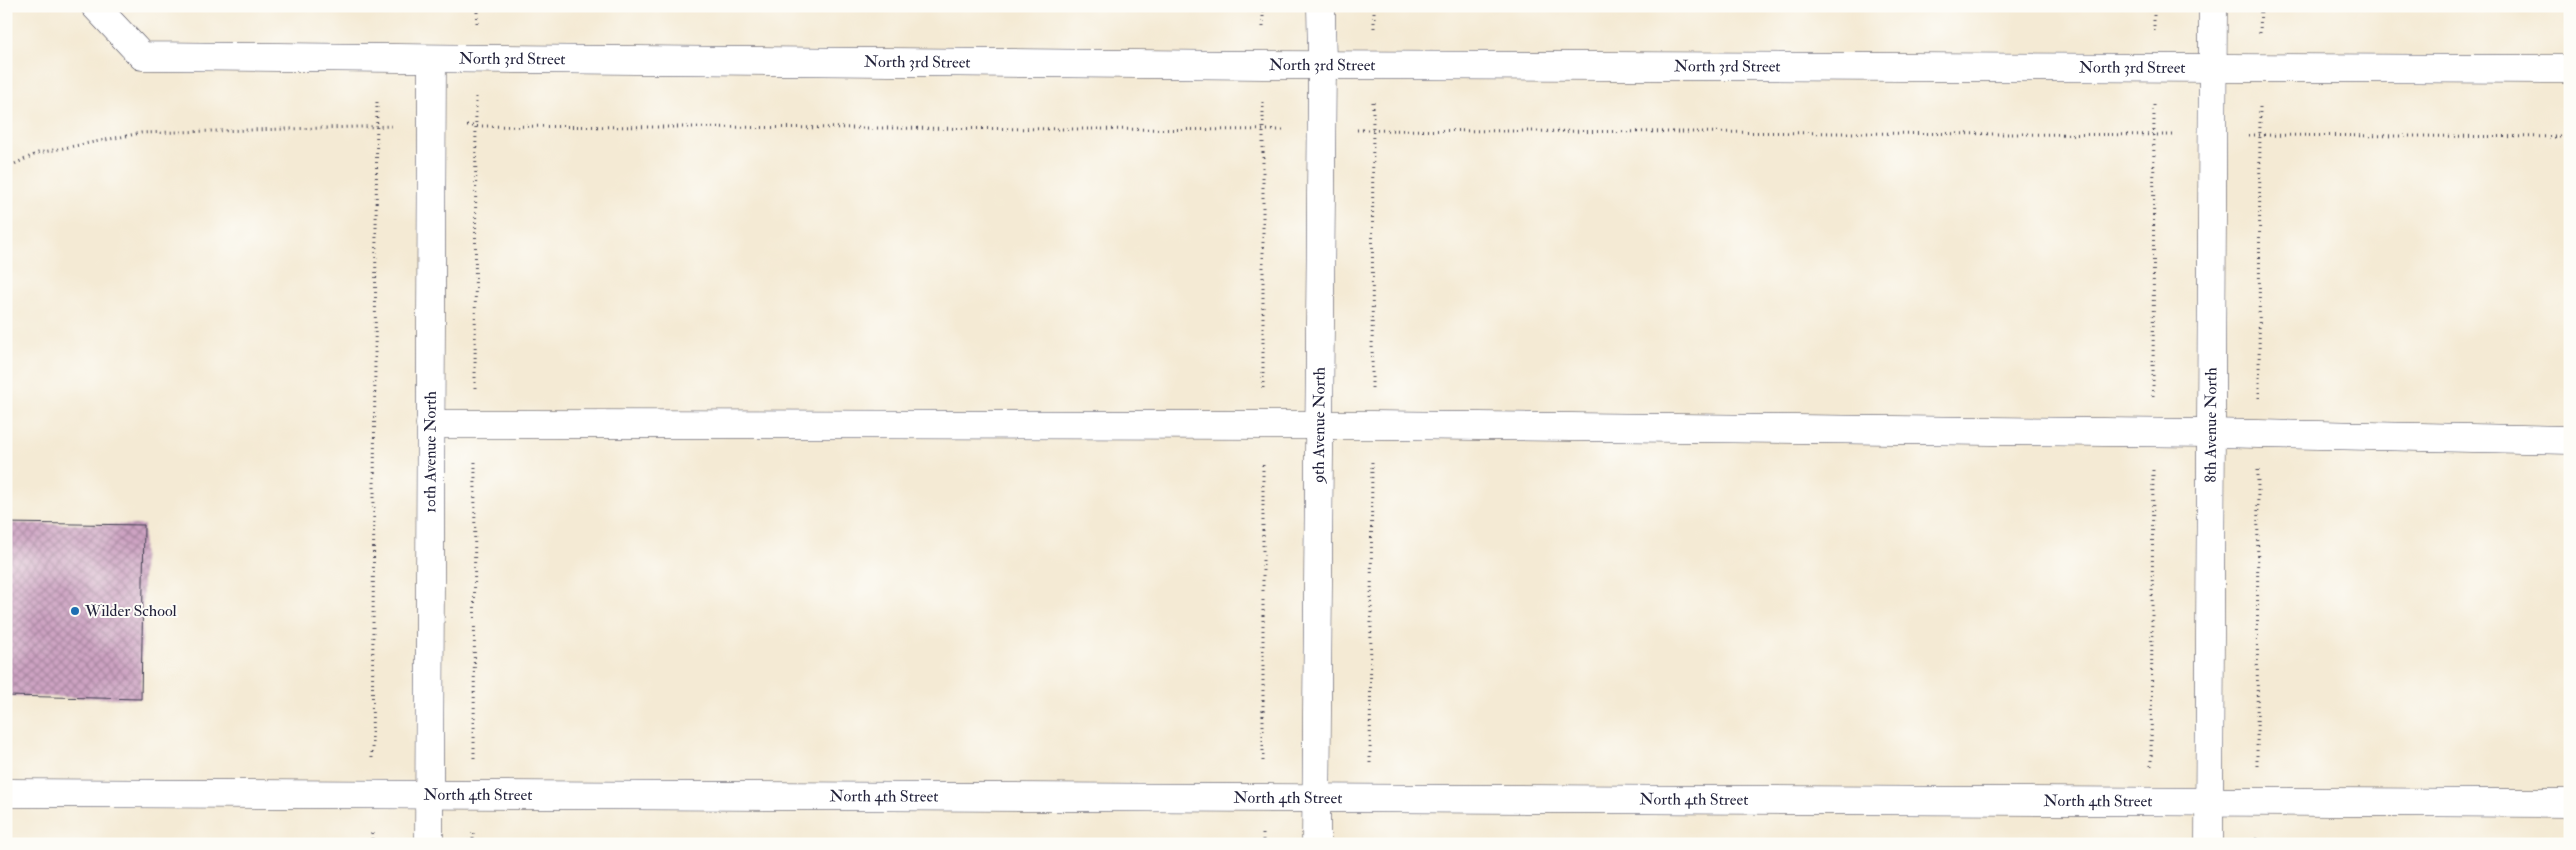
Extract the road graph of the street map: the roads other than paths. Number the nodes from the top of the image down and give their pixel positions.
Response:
1 (95, 6) edge
2 (1321, 6) edge
3 (2212, 6) edge
4 (432, 59) junction
5 (1322, 65) junction
6 (2212, 66) junction
7 (2570, 69) edge
8 (430, 424) junction
9 (1319, 425) junction
10 (2210, 433) junction
11 (2570, 440) edge
12 (6, 793) edge
13 (429, 794) junction
14 (1316, 797) junction
15 (2209, 802) junction
16 (2570, 803) edge
17 (429, 844) edge
18 (1316, 844) edge
19 (2209, 844) edge

1 - 4 street, North 3rd Street
2 - 5 street, 9th Avenue North
3 - 6 street, 8th Avenue North
4 - 5 street, North 3rd Street
4 - 8 street, 10th Avenue North
5 - 6 street, North 3rd Street
5 - 9 street, 9th Avenue North
6 - 7 street, North 3rd Street
6 - 10 street, 8th Avenue North
8 - 9 street
8 - 13 street, 10th Avenue North
9 - 10 street
9 - 14 street, 9th Avenue North
10 - 11 street
10 - 15 street, 8th Avenue North
12 - 13 street, North 4th Street
13 - 14 street, North 4th Street
13 - 17 street, 10th Avenue North
14 - 15 street, North 4th Street
14 - 18 street, 9th Avenue North
15 - 16 street, North 4th Street
15 - 19 street, 8th Avenue North

